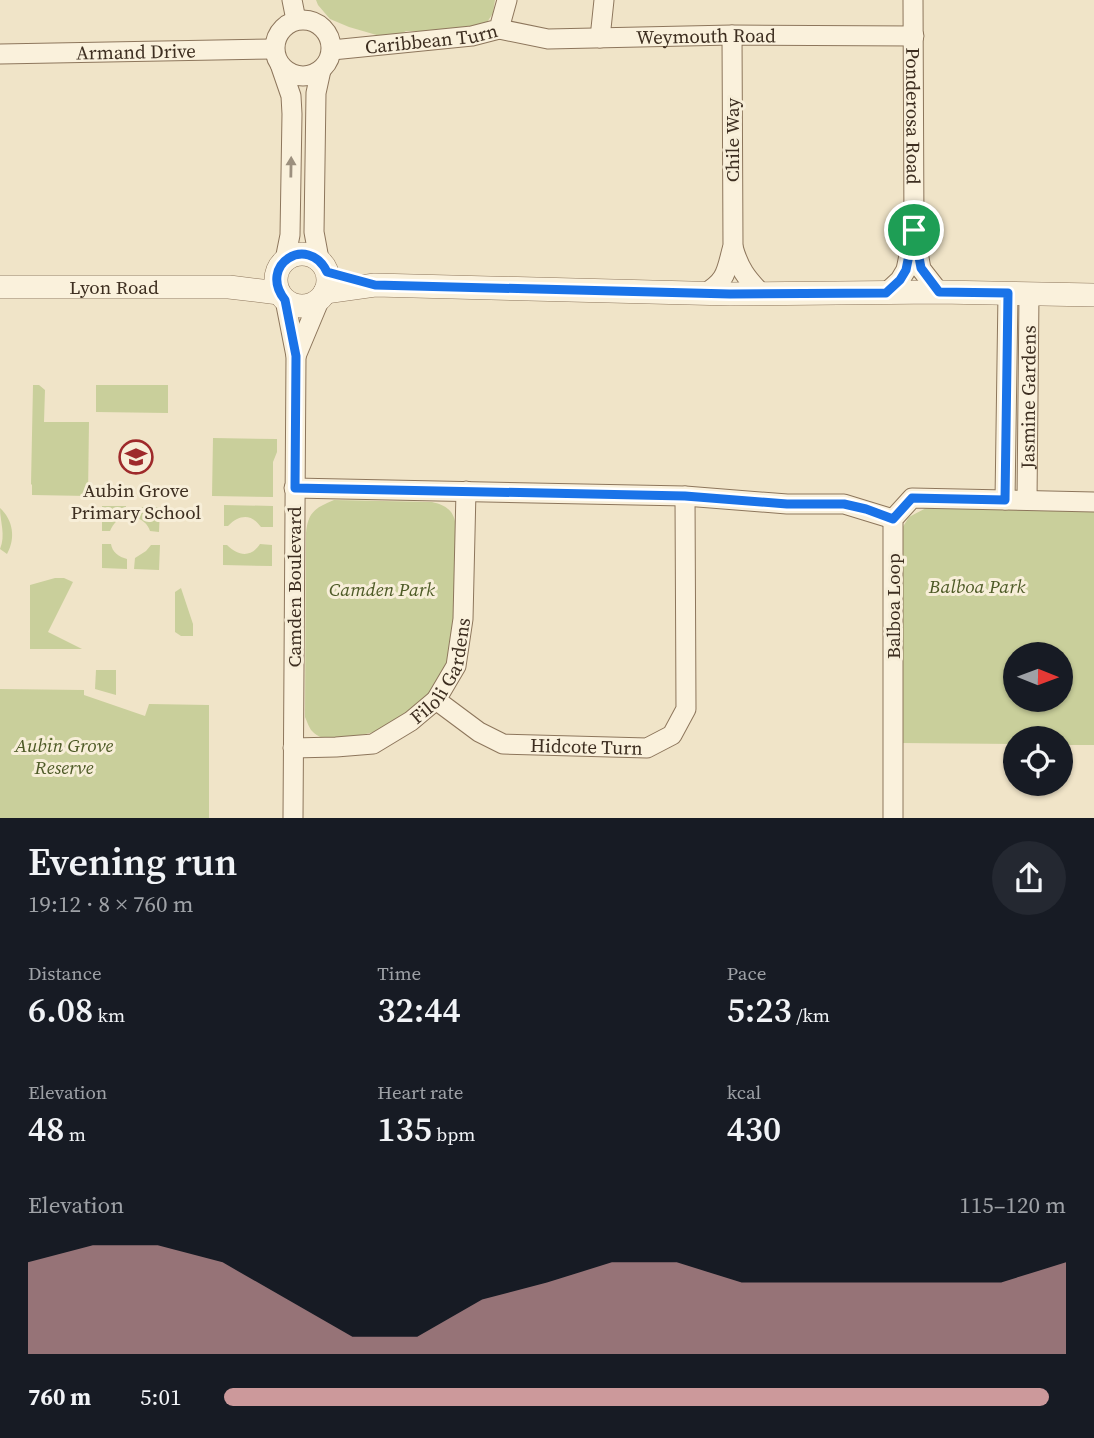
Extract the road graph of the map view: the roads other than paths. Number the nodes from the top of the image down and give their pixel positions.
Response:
1 (292, 0) edge
2 (507, 0) edge
3 (604, 0) edge
4 (913, 0) edge
5 (296, 20) junction
6 (499, 29) junction
7 (732, 35) junction
8 (914, 36) junction
9 (600, 38) junction
10 (332, 50) junction
11 (0, 54) edge
12 (278, 58) junction
13 (321, 70) junction
14 (914, 230) junction
15 (733, 246) junction
16 (283, 263) junction
17 (323, 281) junction
18 (0, 287) edge
19 (229, 287) junction
20 (939, 292) junction
21 (704, 293) junction
22 (886, 293) junction
23 (1018, 293) junction
24 (761, 294) junction
25 (1094, 295) edge
26 (282, 296) junction
27 (296, 356) junction
28 (295, 488) junction
29 (466, 491) junction
30 (685, 496) junction
31 (1005, 500) junction
32 (1027, 500) junction
33 (1094, 502) edge
34 (893, 519) junction
35 (436, 700) junction
36 (293, 748) junction
37 (293, 818) edge
38 (892, 818) edge

1 - 5 street
2 - 6 street, Caribbean Turn
3 - 9 street
4 - 8 street, Ponderosa Road
5 - 10 street
5 - 12 street
6 - 9 street, Weymouth Road
6 - 10 street, Caribbean Turn
7 - 8 street, Weymouth Road
7 - 9 street, Weymouth Road
7 - 15 street, Chile Way
8 - 14 street, Ponderosa Road
10 - 13 street
11 - 12 street, Armand Drive
12 - 13 street
16 -> 12 street
13 - 17 street
14 - 20 street, Ponderosa Road
14 - 22 street, Ponderosa Road
15 - 21 street, Chile Way
15 - 24 street, Chile Way
16 - 17 street
16 - 19 street, Lyon Road
16 - 26 street
17 - 21 street
17 - 26 street
17 - 27 street, Camden Boulevard
18 - 19 street, Lyon Road
19 - 26 street, Lyon Road
20 - 22 street
20 - 23 street
21 - 24 street
22 - 24 street
23 - 25 street
23 - 31 street, Jasmine Gardens
23 - 32 street, Jasmine Gardens
26 - 27 street, Camden Boulevard
27 - 28 street, Camden Boulevard
28 - 29 street
28 - 36 street, Camden Boulevard
29 - 30 street
29 - 35 street, Filoli Gardens
30 - 34 street
30 - 35 street, Hidcote Turn
31 - 32 street
31 - 34 street
32 - 33 street
34 - 38 street, Balboa Loop
35 - 36 street, Filoli Gardens
36 - 37 street, Camden Boulevard

